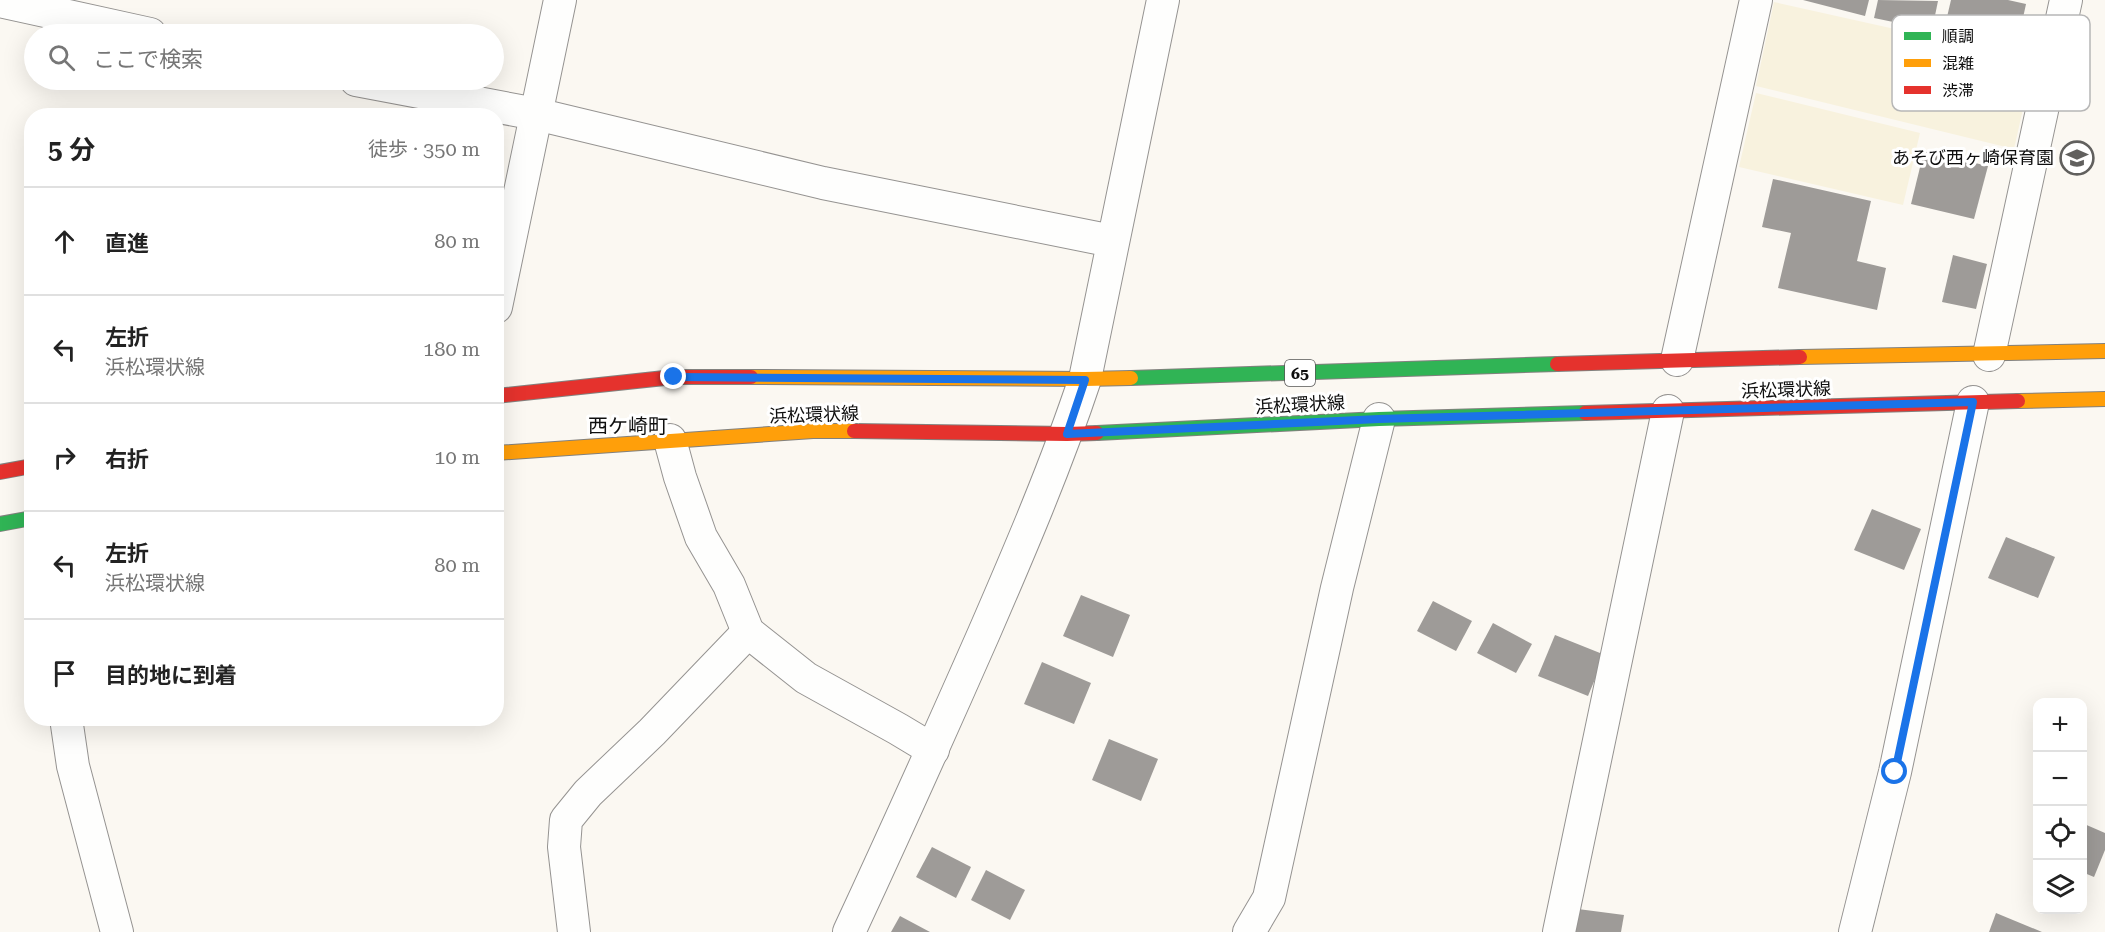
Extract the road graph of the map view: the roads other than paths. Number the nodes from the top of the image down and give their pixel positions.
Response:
1 (560, 0) edge
2 (1163, 0) edge
3 (1756, 0) edge
4 (2066, 0) edge
5 (0, 1) edge
6 (2063, 15) edge
7 (105, 24) edge
8 (410, 90) edge
9 (2042, 111) edge
10 (536, 114) junction
11 (1112, 241) junction
12 (504, 268) edge
13 (2105, 351) edge
14 (1989, 355) junction
15 (1677, 360) junction
16 (1085, 380) junction
17 (504, 395) edge
18 (2105, 399) edge
19 (1973, 402) junction
20 (1668, 411) junction
21 (1379, 419) junction
22 (1067, 434) junction
23 (670, 440) junction
24 (504, 452) edge
25 (24, 468) edge
26 (0, 472) edge
27 (24, 520) edge
28 (0, 524) edge
29 (748, 632) junction
30 (67, 726) edge
31 (933, 750) junction
32 (117, 932) edge
33 (574, 932) edge
34 (849, 932) edge
35 (1249, 932) edge
36 (1559, 932) edge
37 (1855, 932) edge

1 - 10 street
2 - 11 street
3 - 15 street
4 - 6 street
5 - 7 street
8 - 10 street
9 - 14 street
10 - 11 street
10 - 12 street
11 - 16 street
13 - 14 main road, 浜松環状線 / 65
14 - 15 main road, 浜松環状線 / 65
15 - 16 main road, 浜松環状線 / 65
16 - 17 main road, 浜松環状線 / 65
16 - 22 street
18 - 19 main road, 浜松環状線
19 - 20 main road, 浜松環状線
19 - 37 street
20 - 21 main road, 浜松環状線
20 - 36 street
21 - 22 main road, 浜松環状線
21 - 35 street
22 - 23 main road, 浜松環状線
22 - 31 street
23 - 24 main road, 浜松環状線
23 - 29 street
25 - 26 main road
27 - 28 main road
29 - 31 street
29 - 33 street
30 - 32 street
31 - 34 street

